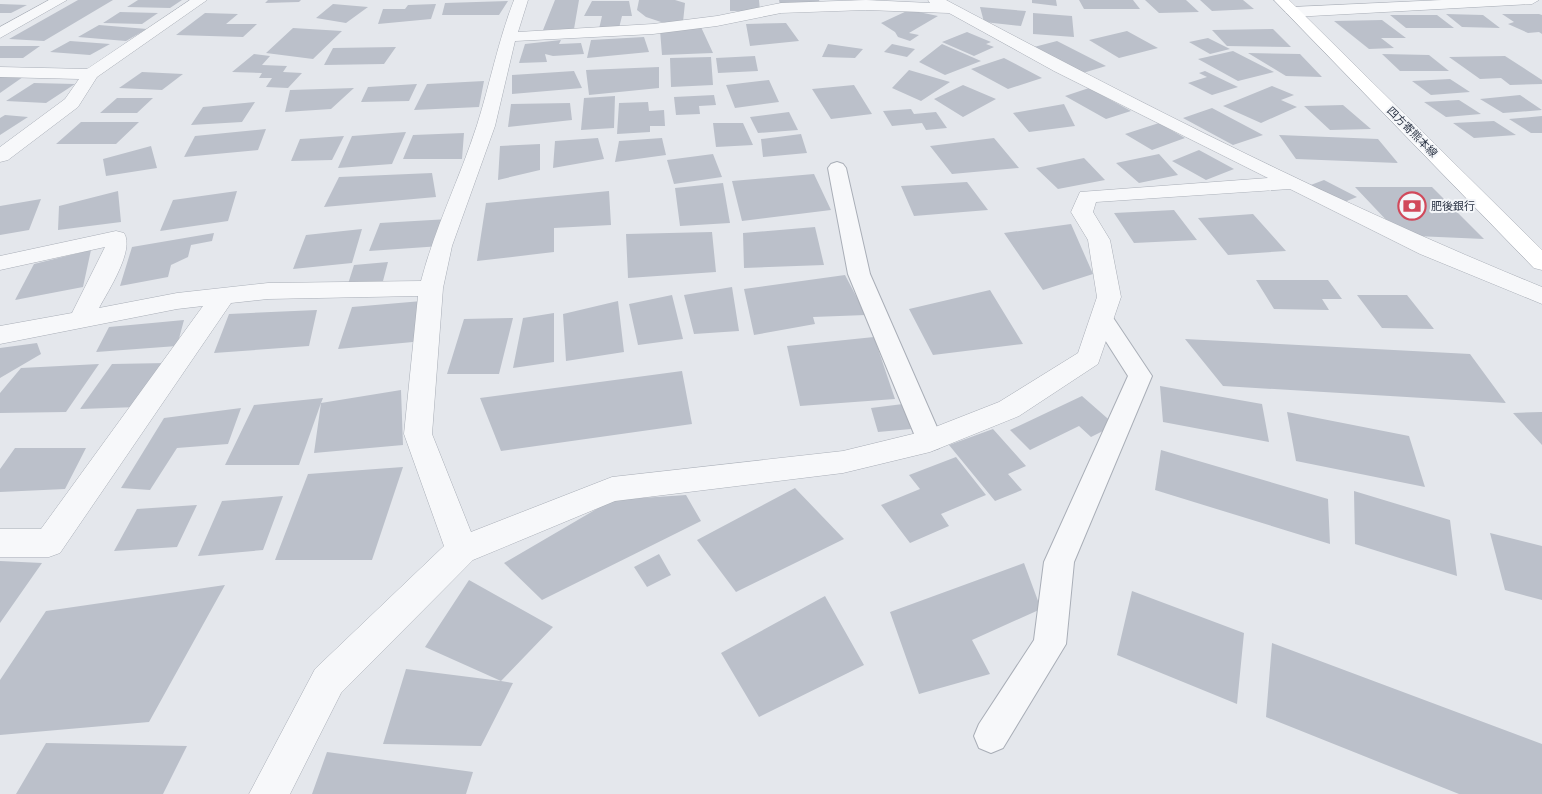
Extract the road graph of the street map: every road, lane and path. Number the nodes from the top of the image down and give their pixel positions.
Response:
1 (60, 0) edge
2 (200, 0) edge
3 (520, 0) edge
4 (935, 0) edge
5 (1532, 0) edge
6 (1287, 6) edge
7 (953, 8) junction
8 (0, 33) edge
9 (508, 37) junction
10 (0, 72) edge
11 (91, 74) junction
12 (1, 156) dead end
13 (837, 168) dead end
14 (1293, 183) junction
15 (0, 262) edge
16 (1542, 263) edge
17 (431, 288) junction
18 (223, 296) junction
19 (1542, 296) edge
20 (1102, 318) junction
21 (81, 320) junction
22 (0, 335) edge
23 (930, 441) junction
24 (0, 543) edge
25 (462, 550) junction
26 (990, 736) dead end
27 (269, 794) edge

1 - 8 street
2 - 11 street
3 - 9 street
4 - 7 street
5 - 6 street
6 - 16 main road, 四方寄熊本線
7 - 9 street
7 - 14 street
9 - 17 street
10 - 11 street
11 - 12 street
13 - 23 lane
14 - 19 street
14 - 20 street
15 - 21 street
17 - 18 street
17 - 25 street
18 - 21 street
18 - 24 street
20 - 23 street
20 - 26 lane
21 - 22 street
23 - 25 street
25 - 27 street

